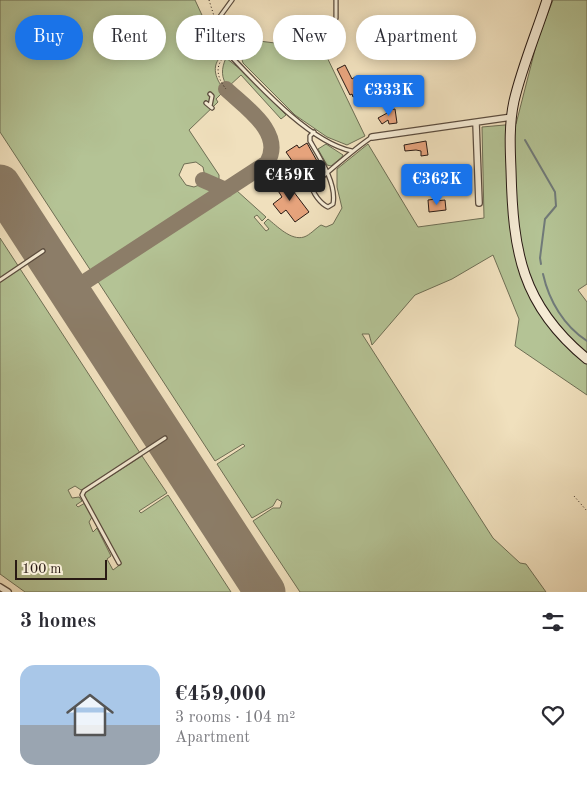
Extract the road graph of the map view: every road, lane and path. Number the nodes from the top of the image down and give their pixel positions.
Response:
1 (208, 0) edge
2 (232, 0) edge
3 (336, 0) edge
4 (547, 0) edge
5 (214, 15) edge
6 (221, 15) edge
7 (336, 15) edge
8 (221, 60) edge
9 (235, 60) edge
10 (226, 89) dead end
11 (210, 94) dead end
12 (206, 103) dead end
13 (512, 118) junction
14 (476, 123) junction
15 (314, 132) junction
16 (372, 137) joint
17 (352, 151) junction
18 (328, 173) junction
19 (479, 203) dead end
20 (43, 251) dead end
21 (0, 280) edge
22 (587, 359) edge
23 (165, 438) dead end
24 (574, 496) dead end
25 (587, 511) edge
26 (119, 564) dead end
27 (0, 587) edge
28 (8, 592) edge

1 - 5 path
2 - 6 lane
3 - 7 lane
4 - 13 main road
8 - 10 path
9 - 15 lane
11 - 12 lane
13 - 14 street
13 - 22 main road
14 - 16 street
14 - 19 street
15 - 17 lane
15 - 18 lane
16 - 17 lane
17 - 18 lane
18 - 18 lane
20 - 21 lane
23 - 26 lane
24 - 25 path
27 - 28 street

